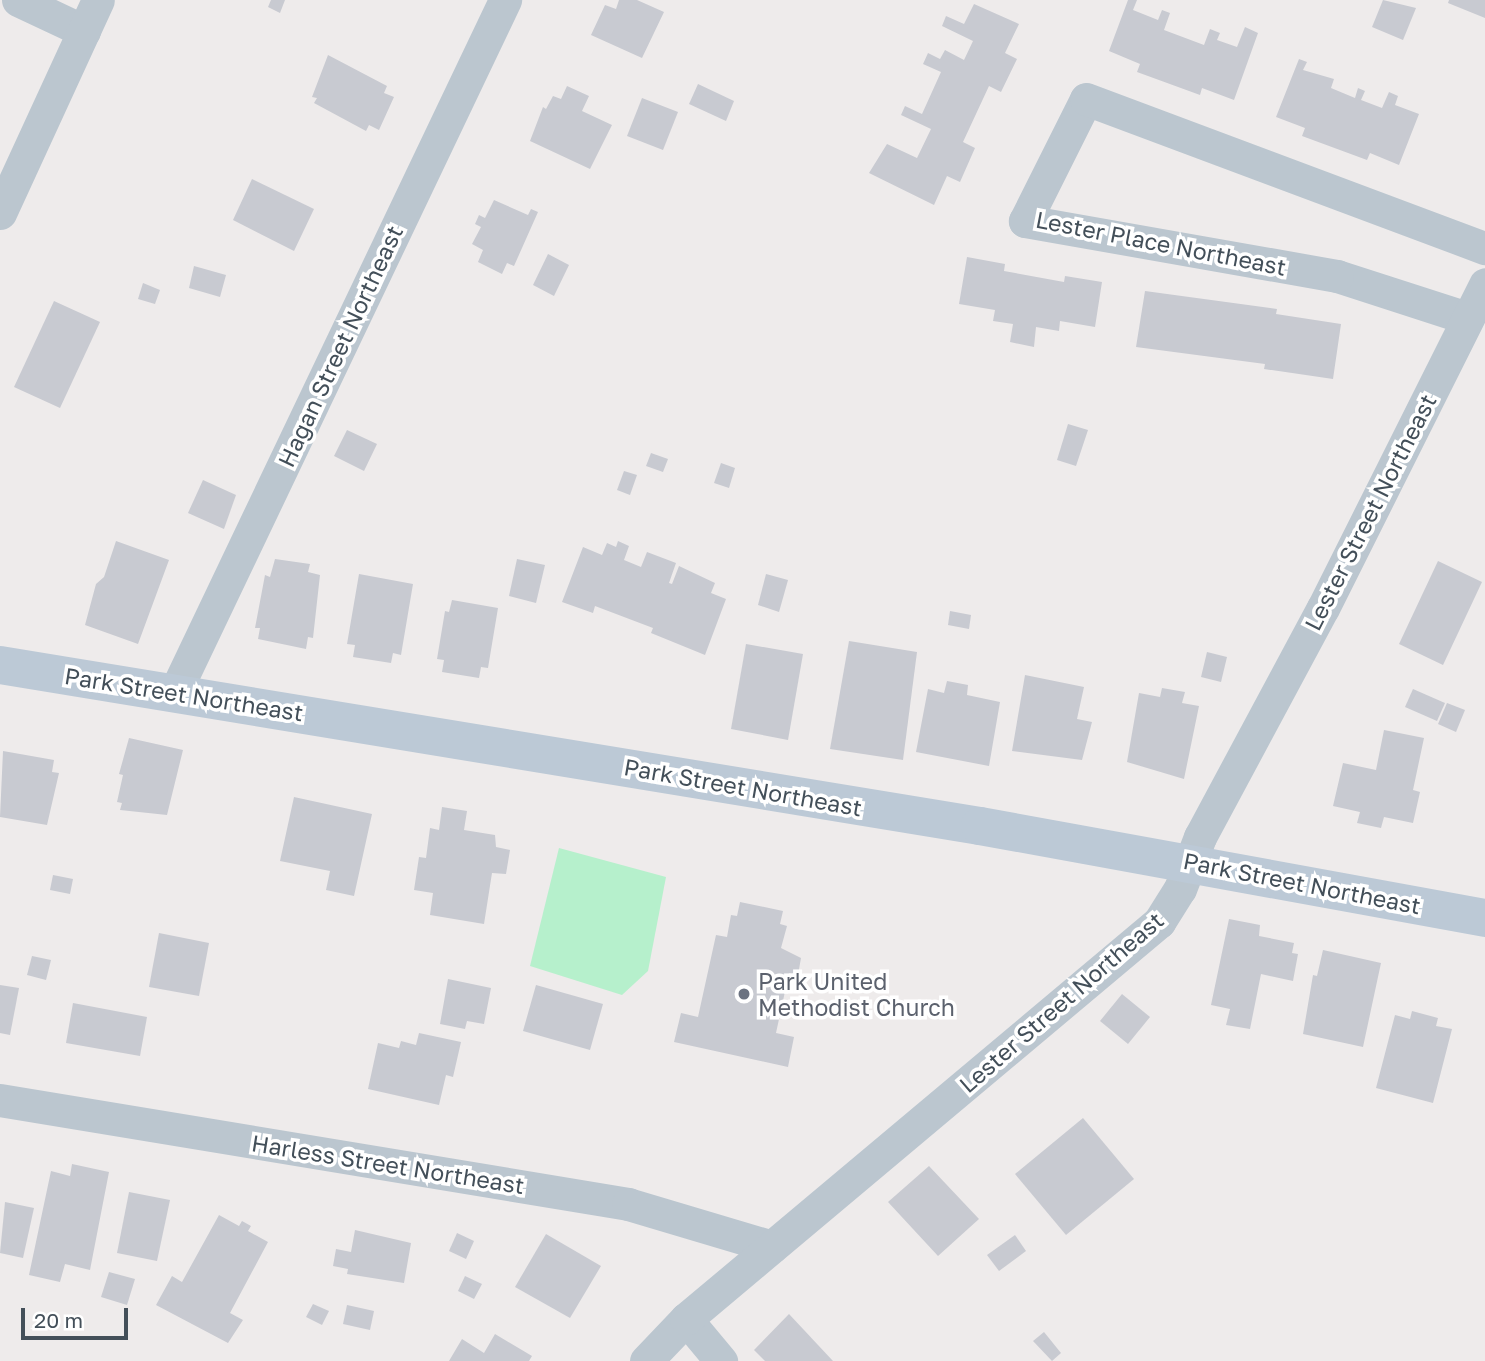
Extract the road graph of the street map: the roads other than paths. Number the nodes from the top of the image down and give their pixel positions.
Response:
1 (18, 0) edge
2 (98, 0) edge
3 (505, 0) edge
4 (84, 31) junction
5 (0, 213) edge
6 (1485, 248) edge
7 (1485, 284) edge
8 (1468, 318) junction
9 (0, 665) edge
10 (175, 692) junction
11 (1191, 862) junction
12 (1485, 918) edge
13 (0, 1100) edge
14 (772, 1247) junction
15 (686, 1319) junction
16 (646, 1361) edge
17 (721, 1361) edge

1 - 4 street
2 - 4 street
3 - 10 street, Hagan Street Northeast
4 - 5 street
6 - 8 street, Lester Place Northeast
7 - 8 street, Lester Street Northeast
8 - 11 street, Lester Street Northeast
9 - 10 street, Park Street Northeast
10 - 11 street, Park Street Northeast
11 - 12 street, Park Street Northeast
11 - 14 street, Lester Street Northeast
13 - 14 street, Harless Street Northeast
14 - 15 street, Lester Street Northeast
15 - 16 street, Lester Street Northeast
15 - 17 street

